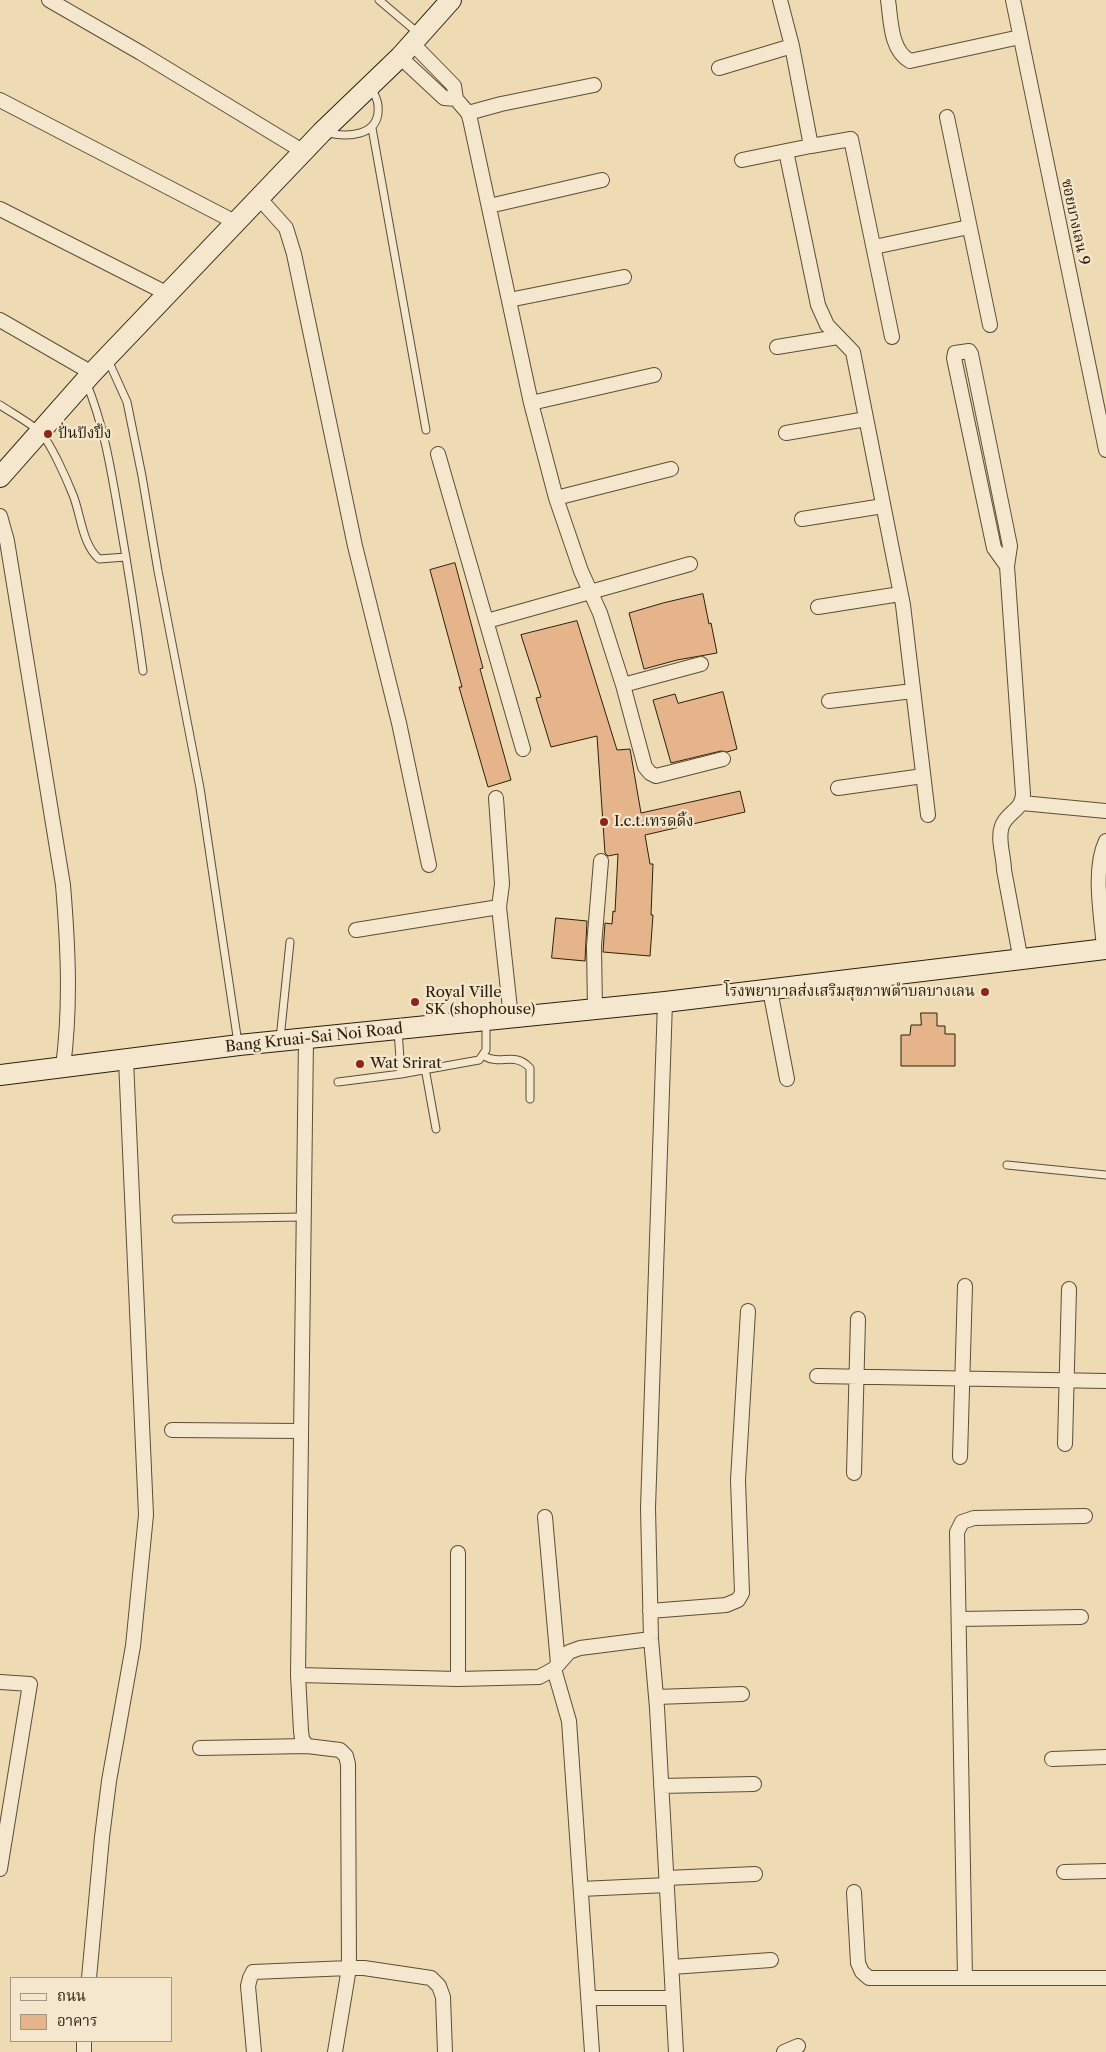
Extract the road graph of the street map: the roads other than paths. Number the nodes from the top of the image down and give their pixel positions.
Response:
1 (49, 0) edge
2 (379, 0) edge
3 (451, 0) edge
4 (780, 0) edge
5 (888, 0) edge
6 (1013, 0) edge
7 (1020, 37) junction
8 (411, 45) junction
9 (792, 46) junction
10 (719, 68) dead end
11 (594, 85) dead end
12 (370, 86) junction
13 (0, 100) edge
14 (468, 114) junction
15 (947, 117) dead end
16 (372, 128) junction
17 (322, 132) junction
18 (811, 146) junction
19 (786, 151) junction
20 (304, 152) junction
21 (742, 160) dead end
22 (602, 180) dead end
23 (260, 199) junction
24 (489, 206) junction
25 (0, 209) edge
26 (237, 223) junction
27 (969, 227) junction
28 (874, 246) junction
29 (624, 277) dead end
30 (168, 294) junction
31 (509, 300) junction
32 (0, 320) edge
33 (990, 325) dead end
34 (892, 337) dead end
35 (838, 338) junction
36 (777, 347) dead end
37 (108, 359) junction
38 (654, 375) dead end
39 (89, 378) junction
40 (531, 403) junction
41 (0, 405) edge
42 (866, 419) junction
43 (426, 430) dead end
44 (40, 432) junction
45 (786, 433) dead end
46 (1106, 450) edge
47 (438, 454) dead end
48 (671, 469) dead end
49 (0, 477) edge
50 (556, 498) junction
51 (883, 506) junction
52 (0, 516) edge
53 (802, 518) dead end
54 (126, 557) junction
55 (690, 564) dead end
56 (1007, 566) junction
57 (591, 591) junction
58 (900, 594) junction
59 (818, 607) dead end
60 (487, 621) junction
61 (701, 664) dead end
62 (143, 671) dead end
63 (623, 685) junction
64 (913, 691) junction
65 (829, 701) dead end
66 (523, 749) dead end
67 (723, 760) dead end
68 (924, 776) junction
69 (838, 788) dead end
70 (496, 798) dead end
71 (1022, 803) junction
72 (1106, 811) edge
73 (928, 815) dead end
74 (1106, 841) edge
75 (601, 861) dead end
76 (429, 865) dead end
77 (499, 907) junction
78 (356, 930) dead end
79 (290, 942) dead end
80 (1105, 949) edge
81 (1021, 961) junction
82 (770, 990) junction
83 (665, 1002) junction
84 (595, 1009) junction
85 (511, 1018) junction
86 (486, 1021) junction
87 (398, 1030) junction
88 (306, 1039) junction
89 (280, 1042) junction
90 (239, 1045) junction
91 (484, 1056) junction
92 (126, 1060) junction
93 (63, 1067) junction
94 (425, 1068) junction
95 (401, 1074) junction
96 (0, 1075) edge
97 (787, 1079) dead end
98 (338, 1082) dead end
99 (530, 1099) dead end
100 (436, 1128) dead end
101 (1007, 1165) dead end
102 (1106, 1175) edge
103 (303, 1217) junction
104 (176, 1218) dead end
105 (965, 1286) dead end
106 (1069, 1289) dead end
107 (748, 1311) dead end
108 (858, 1319) dead end
109 (817, 1376) dead end
110 (856, 1377) junction
111 (962, 1379) junction
112 (1066, 1380) junction
113 (1106, 1381) edge
114 (172, 1430) dead end
115 (301, 1431) junction
116 (1065, 1444) dead end
117 (960, 1457) dead end
118 (854, 1473) dead end
119 (1085, 1516) dead end
120 (545, 1517) dead end
121 (458, 1553) dead end
122 (650, 1611) junction
123 (1081, 1617) dead end
124 (959, 1619) junction
125 (651, 1639) junction
126 (556, 1666) junction
127 (298, 1675) junction
128 (458, 1679) junction
129 (0, 1682) edge
130 (742, 1694) dead end
131 (656, 1697) junction
132 (307, 1746) junction
133 (200, 1748) dead end
134 (1106, 1757) edge
135 (1052, 1759) dead end
136 (754, 1784) dead end
137 (661, 1786) junction
138 (0, 1869) edge
139 (1106, 1871) edge
140 (1064, 1872) dead end
141 (755, 1874) dead end
142 (667, 1881) junction
143 (581, 1889) junction
144 (854, 1892) dead end
145 (771, 1960) dead end
146 (672, 1966) junction
147 (349, 1968) junction
148 (89, 1977) edge
149 (965, 1978) junction
150 (1106, 1978) edge
151 (588, 1998) junction
152 (674, 1998) junction
153 (798, 2046) dead end
154 (254, 2052) edge
155 (335, 2052) edge
156 (444, 2052) edge
157 (592, 2052) edge
158 (676, 2052) edge
159 (784, 2052) edge

1 - 20 street
2 - 8 lane
3 - 8 main road
4 - 9 street
5 - 7 street
6 - 7 street, ซอยบางเลน 9
7 - 46 street, ซอยบางเลน 9
8 - 12 main road
8 - 14 street
9 - 10 street
9 - 18 street
11 - 14 street
12 - 16 lane
12 - 17 main road
13 - 26 street
14 - 24 street
15 - 27 street
16 - 17 lane
16 - 43 lane
17 - 20 main road
18 - 19 street
18 - 28 street
19 - 21 street
19 - 35 street
20 - 23 main road
22 - 24 street
23 - 26 main road
23 - 76 street
24 - 31 street
25 - 30 street
26 - 30 main road
27 - 28 street
27 - 33 street
28 - 34 street
29 - 31 street
30 - 37 main road
31 - 40 street
32 - 39 street
35 - 36 street
35 - 42 street
37 - 39 main road
37 - 90 lane
38 - 40 street
39 - 44 main road
39 - 54 lane
40 - 50 street
41 - 44 lane
42 - 45 street
42 - 51 street
44 - 49 main road
44 - 54 lane
47 - 60 street
48 - 50 street
50 - 57 street
51 - 53 street
51 - 58 street
52 - 93 street
54 - 62 lane
55 - 57 street
56 - 56 street
56 - 71 street
57 - 60 street
57 - 63 street
58 - 59 street
58 - 64 street
60 - 66 street
61 - 63 street
63 - 67 street
64 - 65 street
64 - 68 street
68 - 69 street
68 - 73 street
70 - 77 street
71 - 72 street
71 - 81 street
74 - 80 street
75 - 84 street
77 - 78 street
77 - 85 street
79 - 89 lane
80 - 81 main road, Bang Kruai-Sai Noi Road
81 - 82 main road, Bang Kruai-Sai Noi Road
82 - 83 main road, Bang Kruai-Sai Noi Road
82 - 97 street
83 - 84 main road, Bang Kruai-Sai Noi Road
83 - 122 street
84 - 85 main road, Bang Kruai-Sai Noi Road
85 - 86 main road, Bang Kruai-Sai Noi Road
86 - 87 main road, Bang Kruai-Sai Noi Road
86 - 91 lane
87 - 88 main road, Bang Kruai-Sai Noi Road
87 - 95 lane
88 - 89 main road, Bang Kruai-Sai Noi Road
88 - 103 street
89 - 90 main road, Bang Kruai-Sai Noi Road
90 - 92 main road, Bang Kruai-Sai Noi Road
91 - 94 lane
91 - 99 lane
92 - 93 main road, Bang Kruai-Sai Noi Road
92 - 148 street
93 - 96 main road, Bang Kruai-Sai Noi Road
94 - 95 lane
94 - 100 lane
95 - 98 lane
101 - 102 lane
103 - 104 lane
103 - 115 street
105 - 111 street
106 - 112 street
107 - 122 street
108 - 110 street
109 - 110 street
110 - 111 street
110 - 118 street
111 - 112 street
111 - 117 street
112 - 113 street
112 - 116 street
114 - 115 street
115 - 127 street
119 - 124 street
120 - 126 street
121 - 128 street
122 - 125 street
123 - 124 street
124 - 149 street
125 - 126 street
125 - 131 street
126 - 128 street
126 - 143 street
127 - 128 street
127 - 132 street
129 - 138 street
130 - 131 street
131 - 137 street
132 - 133 street
132 - 147 street
134 - 135 street
136 - 137 street
137 - 142 street
139 - 140 street
141 - 142 street
142 - 143 street
142 - 146 street
143 - 151 street
144 - 149 street
145 - 146 street
146 - 152 street
147 - 154 street
147 - 155 street
147 - 156 street
149 - 150 street
151 - 152 street
151 - 157 street
152 - 158 street
153 - 159 street

